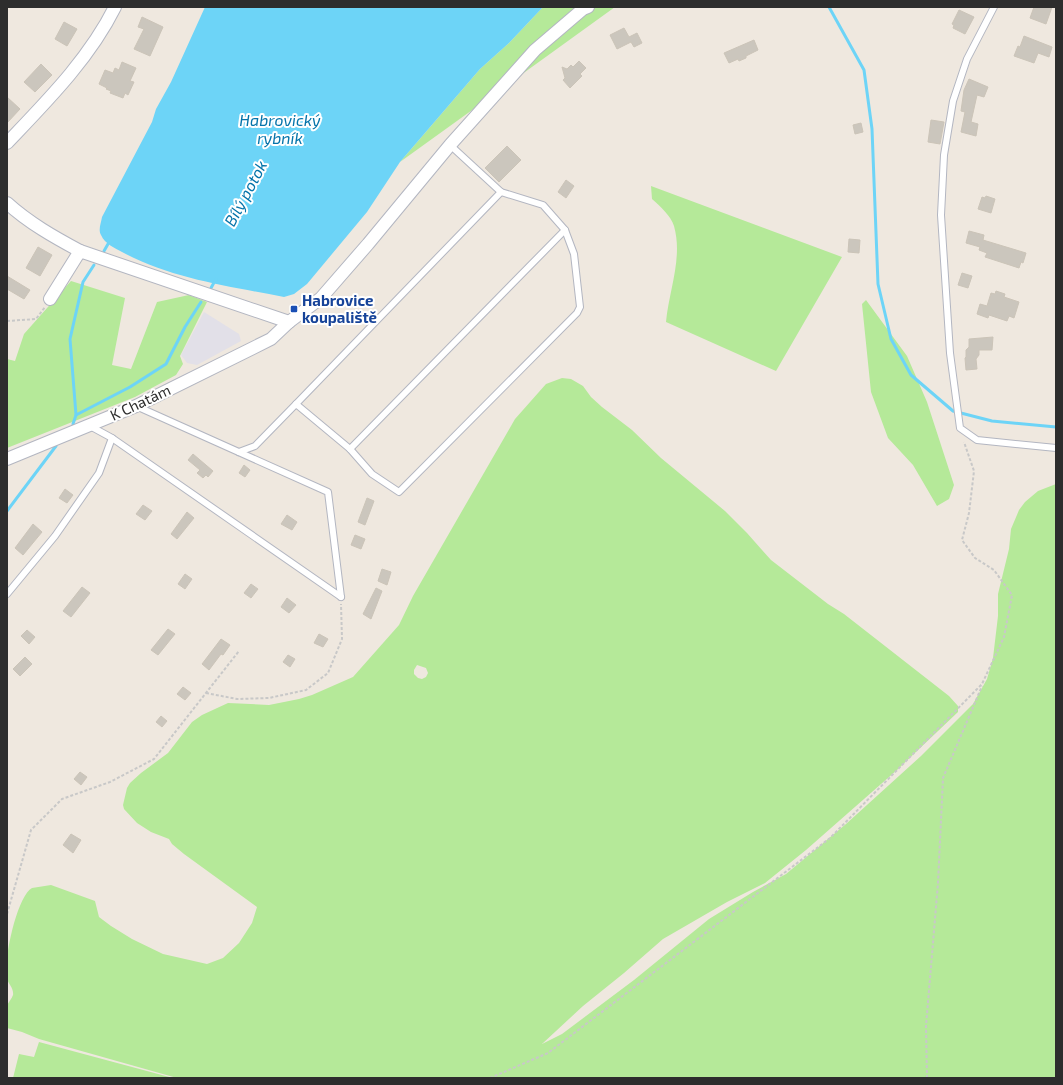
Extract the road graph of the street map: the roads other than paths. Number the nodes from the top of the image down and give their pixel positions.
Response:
1 (115, 7) edge
2 (588, 7) edge
3 (994, 7) edge
4 (7, 143) edge
5 (450, 145) junction
6 (501, 192) junction
7 (7, 203) edge
8 (565, 230) junction
9 (80, 251) junction
10 (50, 299) road end
11 (289, 322) junction
12 (296, 404) junction
13 (136, 406) junction
14 (89, 425) junction
15 (112, 438) junction
16 (1056, 448) edge
17 (350, 449) junction
18 (239, 452) junction
19 (7, 459) edge
20 (7, 594) edge

1 - 4 street
2 - 5 street, K Chatám
3 - 16 lane
5 - 6 lane
5 - 11 street, K Chatám
6 - 8 lane
6 - 12 lane
7 - 9 street
8 - 17 lane
8 - 17 lane
9 - 10 street
9 - 11 street
11 - 13 street, K Chatám
12 - 17 lane
12 - 18 lane
13 - 14 street, K Chatám
13 - 18 lane
14 - 15 lane
14 - 19 street, K Chatám
15 - 18 lane
15 - 20 lane

